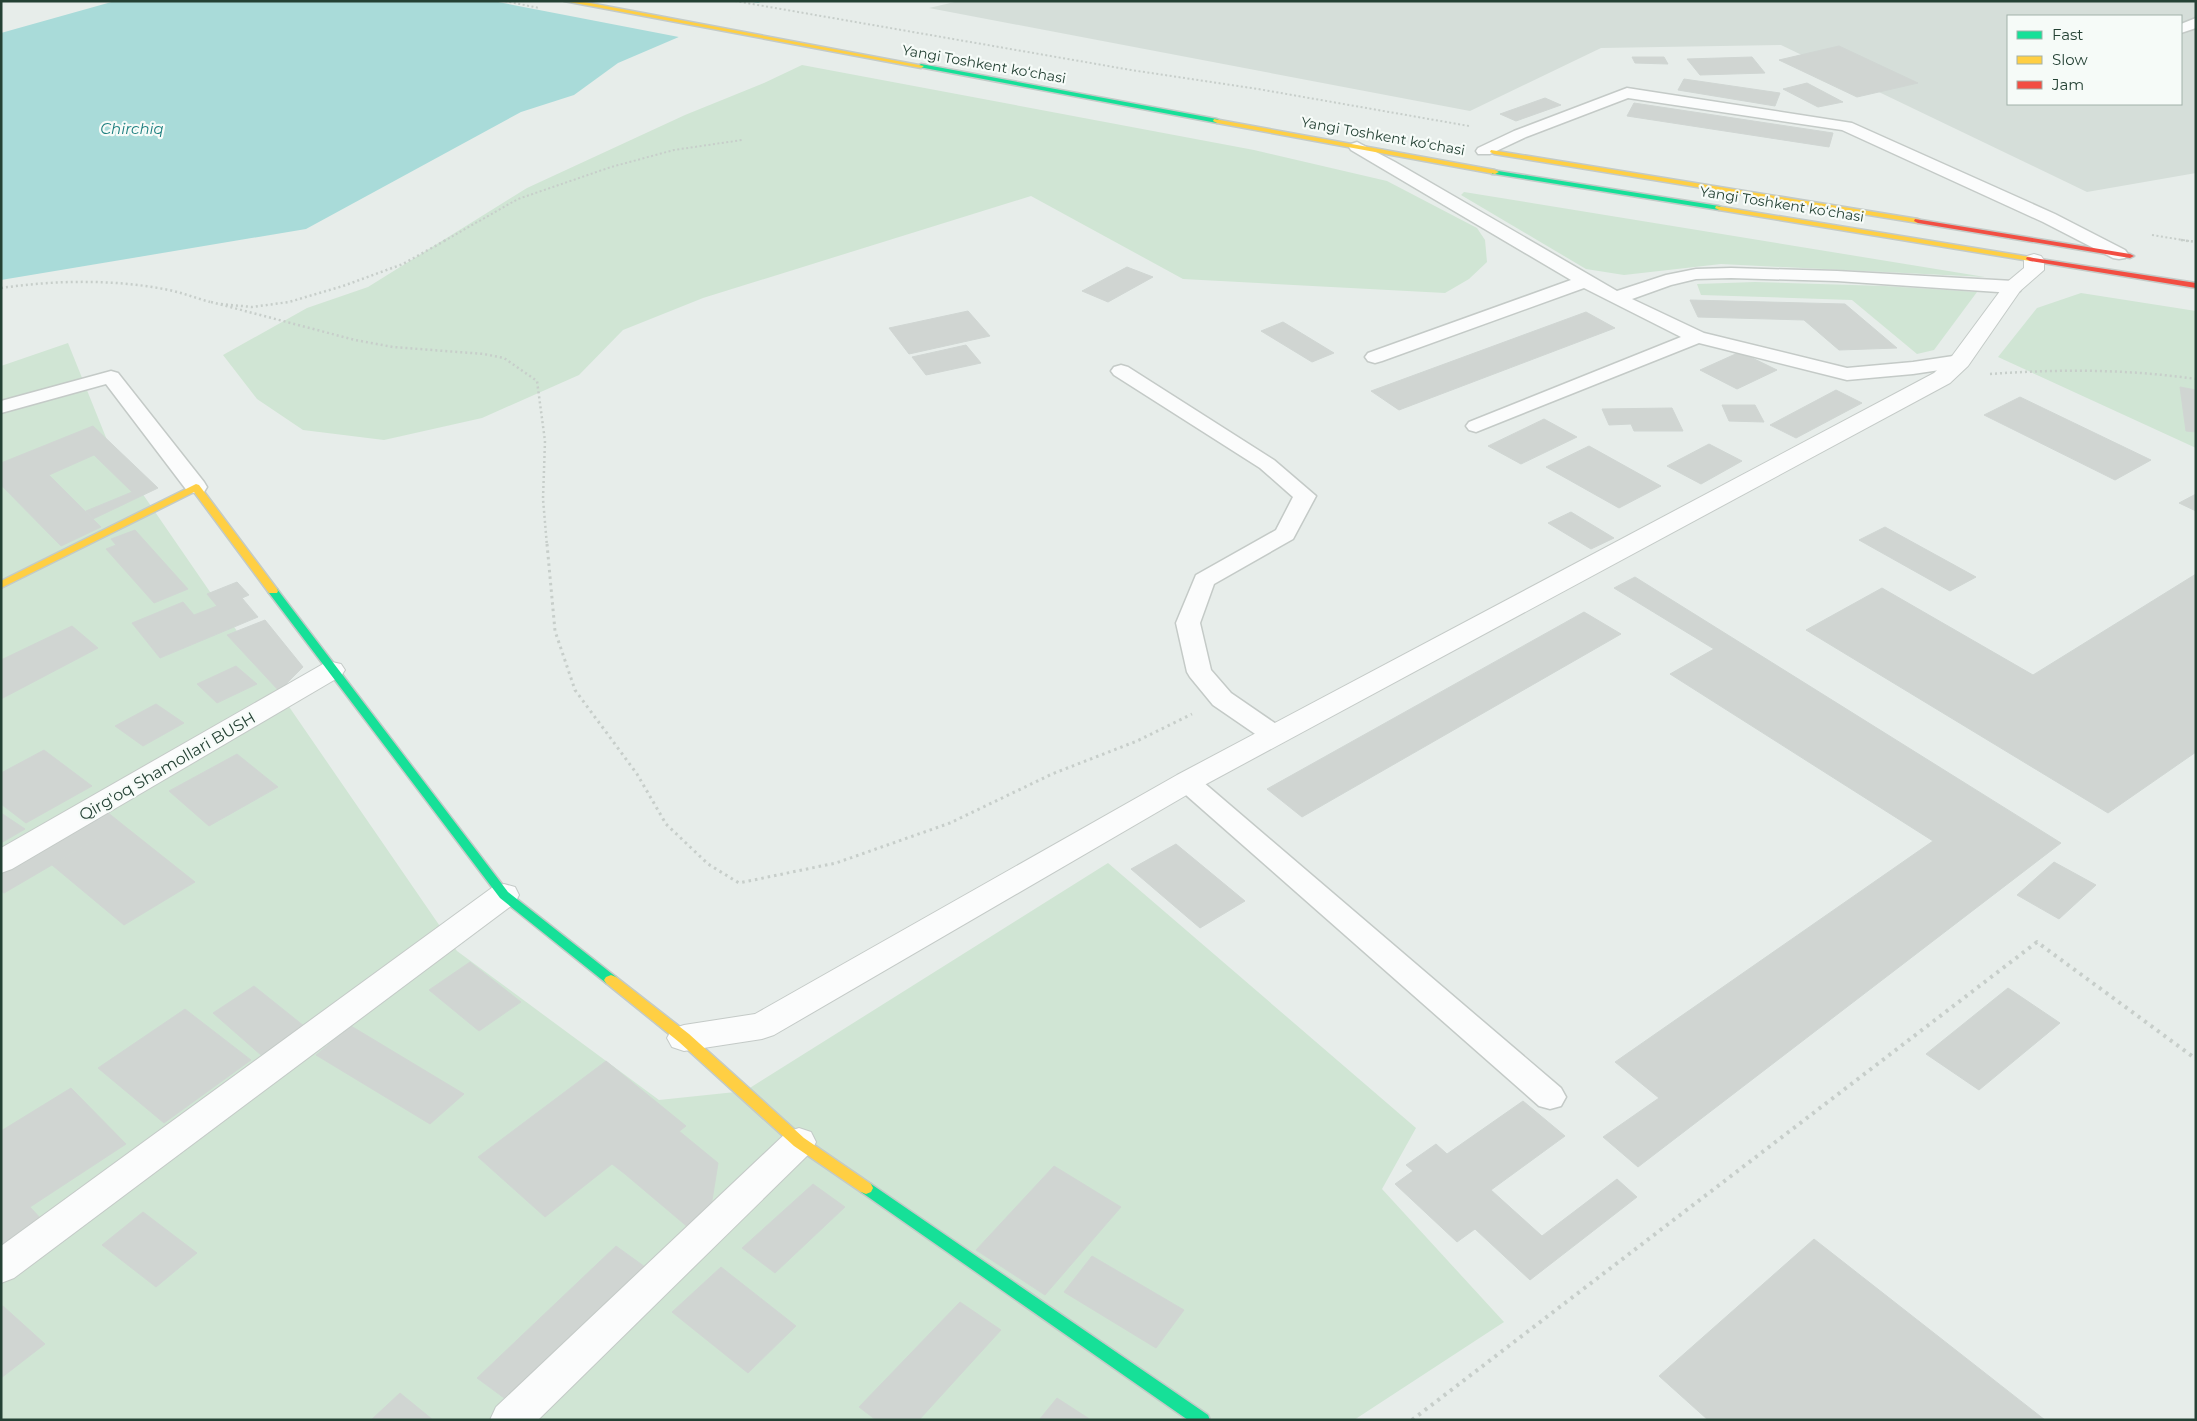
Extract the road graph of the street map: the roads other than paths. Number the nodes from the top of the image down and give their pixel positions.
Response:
1 (567, 1) edge
2 (2196, 22) edge
3 (2182, 29) edge
4 (1357, 147) junction
5 (1479, 150) joint
6 (2119, 254) junction
7 (2138, 257) dead end
8 (2034, 260) junction
9 (1585, 281) junction
10 (2196, 286) edge
11 (2012, 287) junction
12 (1616, 298) junction
13 (1697, 337) junction
14 (1375, 357) dead end
15 (1951, 369) junction
16 (1121, 371) dead end
17 (1, 407) edge
18 (1476, 426) dead end
19 (196, 487) junction
20 (1, 585) edge
21 (332, 670) junction
22 (1273, 734) junction
23 (1187, 782) junction
24 (1, 862) edge
25 (504, 895) junction
26 (684, 1038) junction
27 (1550, 1097) dead end
28 (799, 1142) junction
29 (1, 1267) edge
30 (510, 1420) edge
31 (1202, 1420) edge

1 - 4 main road, Yangi Toshkent ko‘chasi
2 - 3 lane
4 - 8 main road, Yangi Toshkent ko‘chasi
4 - 9 lane
5 - 6 main road, Yangi Toshkent ko‘chasi
5 - 6 lane
6 - 7 main road, Yangi Toshkent ko‘chasi
8 - 10 main road, Yangi Toshkent ko‘chasi
8 - 11 street
9 - 12 lane
9 - 14 lane
11 - 12 lane
11 - 15 street
12 - 13 lane
13 - 15 lane
13 - 18 lane
15 - 22 street
16 - 22 lane
17 - 19 lane
19 - 20 main road
19 - 21 main road
21 - 24 street, Qirg'oq Shamollari BUSH
21 - 25 main road
22 - 23 street
23 - 26 street
23 - 27 lane
25 - 26 main road
25 - 29 street
26 - 28 main road
28 - 30 street
28 - 31 main road

